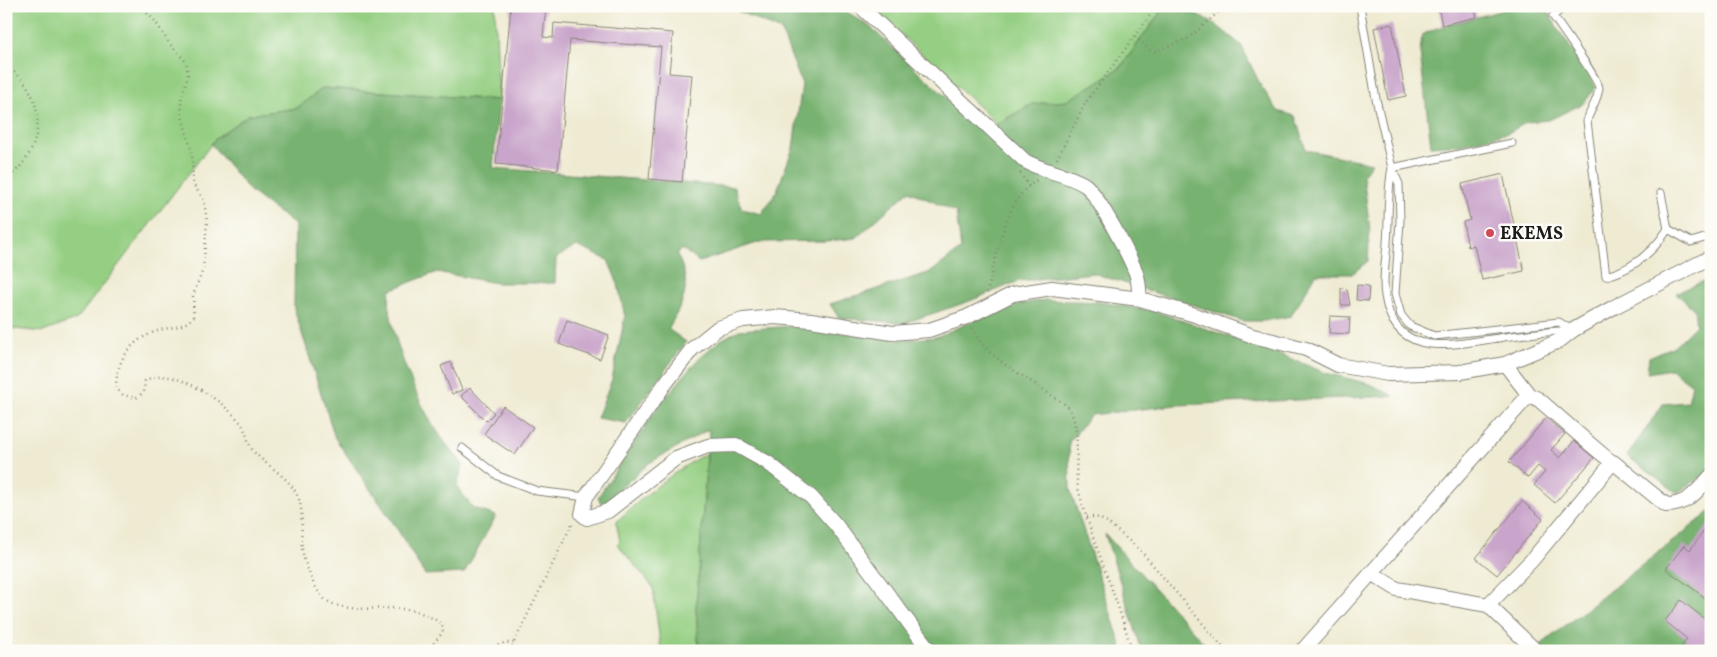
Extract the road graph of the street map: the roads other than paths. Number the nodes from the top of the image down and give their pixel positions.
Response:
1 (860, 6) edge
2 (1360, 6) edge
3 (1565, 6) edge
4 (1512, 143) dead end
5 (1392, 168) junction
6 (1661, 193) dead end
7 (1668, 229) junction
8 (1711, 236) edge
9 (1711, 257) edge
10 (1395, 294) junction
11 (1385, 296) junction
12 (1140, 299) junction
13 (1573, 330) junction
14 (1506, 364) junction
15 (1529, 395) junction
16 (462, 448) dead end
17 (1613, 462) junction
18 (1711, 476) edge
19 (586, 497) junction
20 (1371, 572) junction
21 (1488, 605) junction
22 (1304, 649) dead end
23 (930, 651) edge
24 (1536, 651) edge

1 - 12 street
2 - 5 lane
3 - 7 lane
4 - 5 lane
5 - 10 lane
5 - 11 lane
6 - 7 lane
7 - 8 lane
9 - 13 street
10 - 11 lane
10 - 13 lane
11 - 13 lane
12 - 14 street
12 - 19 street
13 - 14 street
14 - 15 street
15 - 17 street
15 - 20 street
16 - 19 lane
17 - 18 street
17 - 21 street
19 - 23 street
20 - 21 street
20 - 22 street
21 - 24 street

